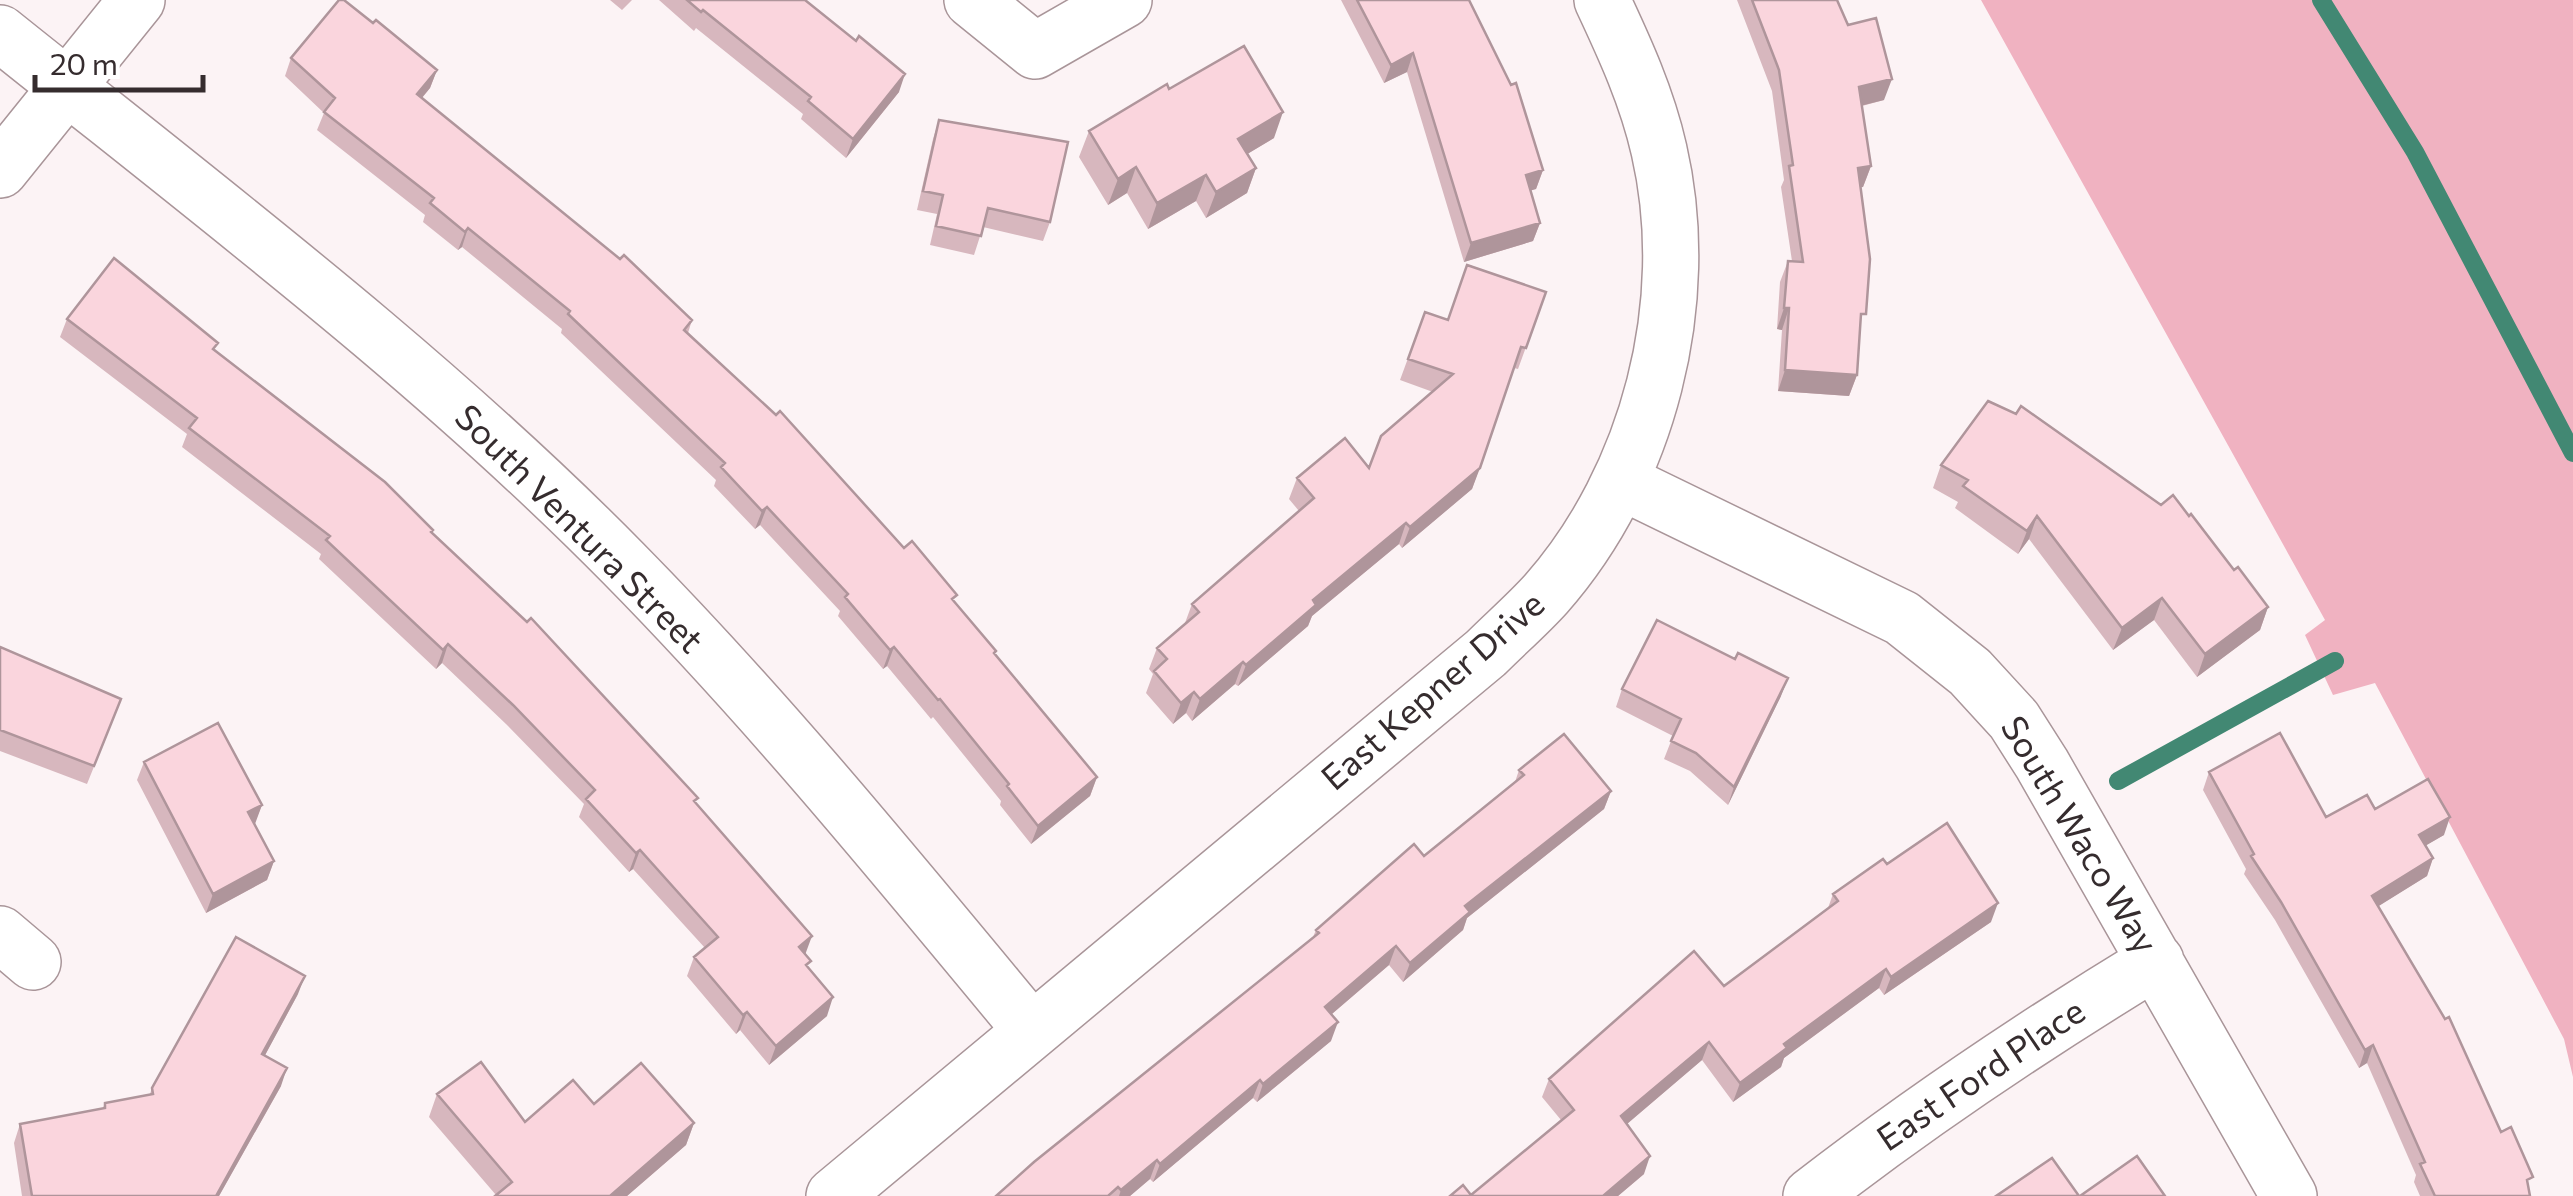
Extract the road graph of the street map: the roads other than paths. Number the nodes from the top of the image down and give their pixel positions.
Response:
1 (137, 0) edge
2 (972, 0) edge
3 (1124, 0) edge
4 (1602, 0) edge
5 (0, 33) edge
6 (67, 87) junction
7 (0, 170) edge
8 (1620, 481) junction
9 (2156, 961) junction
10 (1032, 1031) junction
11 (834, 1196) edge
12 (1812, 1196) edge
13 (2289, 1196) edge

1 - 6 street
2 - 3 street
4 - 8 street, East Kepner Drive
5 - 6 street, South Ventura Street
6 - 7 street
6 - 10 street, South Ventura Street
8 - 9 street, South Waco Way
8 - 10 street, East Kepner Drive
9 - 12 street, East Ford Place
9 - 13 street, South Waco Way
10 - 11 street, East Kepner Drive

